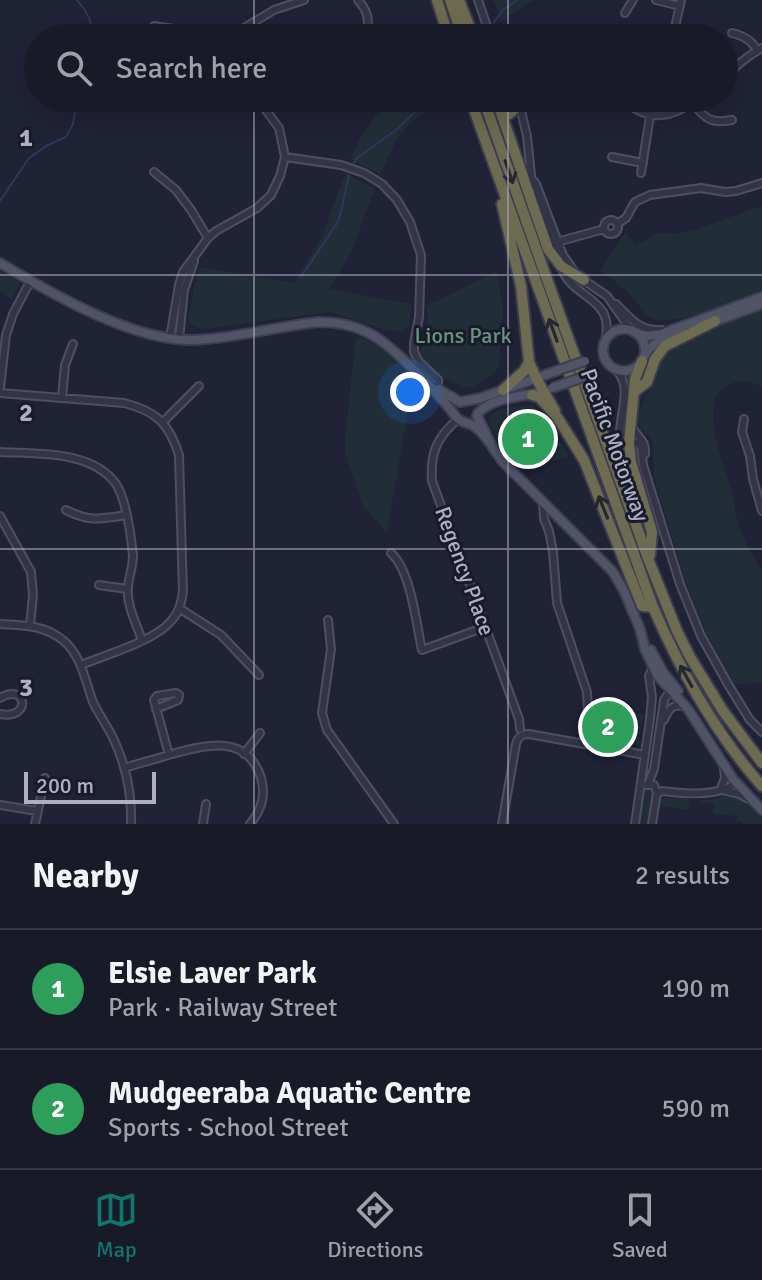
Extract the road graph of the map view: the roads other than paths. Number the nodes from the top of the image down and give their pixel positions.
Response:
1 (304, 0) edge
2 (358, 0) edge
3 (437, 0) edge
4 (450, 0) edge
5 (459, 0) edge
6 (478, 0) edge
7 (633, 0) edge
8 (656, 0) edge
9 (680, 3) edge
10 (625, 13) dead end
11 (252, 24) edge
12 (367, 24) edge
13 (445, 24) edge
14 (458, 24) edge
15 (468, 24) edge
16 (486, 24) edge
17 (675, 24) edge
18 (738, 35) edge
19 (759, 49) edge
20 (738, 65) edge
21 (269, 112) edge
22 (475, 112) edge
23 (488, 112) edge
24 (500, 112) edge
25 (522, 112) edge
26 (641, 112) edge
27 (677, 112) edge
28 (700, 112) edge
29 (509, 114) edge
30 (523, 116) junction
31 (650, 116) junction
32 (732, 120) dead end
33 (285, 157) junction
34 (612, 157) dead end
35 (643, 163) junction
36 (154, 172) dead end
37 (641, 173) dead end
38 (533, 180) junction
39 (762, 183) edge
40 (504, 195) junction
41 (604, 231) junction
42 (208, 238) junction
43 (558, 241) junction
44 (555, 249) junction
45 (562, 253) junction
46 (0, 263) edge
47 (561, 266) junction
48 (31, 280) junction
49 (584, 280) junction
50 (607, 296) junction
51 (762, 297) edge
52 (762, 304) edge
53 (715, 321) junction
54 (683, 327) junction
55 (632, 331) junction
56 (174, 339) junction
57 (604, 341) junction
58 (73, 344) dead end
59 (643, 359) junction
60 (529, 362) junction
61 (615, 370) junction
62 (536, 378) junction
63 (199, 386) dead end
64 (434, 387) junction
65 (503, 390) junction
66 (548, 390) junction
67 (0, 391) edge
68 (634, 392) junction
69 (532, 395) junction
70 (62, 398) junction
71 (465, 401) junction
72 (477, 415) junction
73 (457, 417) junction
74 (557, 417) junction
75 (630, 419) junction
76 (744, 419) dead end
77 (163, 422) junction
78 (469, 423) junction
79 (490, 443) junction
80 (629, 443) junction
81 (0, 452) edge
82 (647, 476) junction
83 (543, 502) junction
84 (66, 510) dead end
85 (762, 511) edge
86 (126, 515) junction
87 (0, 516) edge
88 (559, 518) junction
89 (549, 531) junction
90 (391, 553) dead end
91 (649, 561) junction
92 (99, 585) dead end
93 (127, 589) junction
94 (653, 607) junction
95 (179, 608) junction
96 (328, 620) dead end
97 (0, 624) edge
98 (30, 626) junction
99 (485, 627) junction
100 (643, 639) junction
101 (142, 640) junction
102 (81, 665) junction
103 (653, 667) junction
104 (259, 675) dead end
105 (661, 681) junction
106 (674, 691) junction
107 (0, 698) edge
108 (156, 709) dead end
109 (688, 709) junction
110 (0, 714) edge
111 (662, 720) junction
112 (521, 732) junction
113 (762, 732) edge
114 (260, 733) dead end
115 (583, 743) junction
116 (244, 754) junction
117 (169, 755) junction
118 (645, 755) junction
119 (762, 763) edge
120 (724, 766) junction
121 (124, 768) junction
122 (643, 776) junction
123 (45, 778) dead end
124 (736, 780) junction
125 (762, 786) edge
126 (653, 787) junction
127 (721, 789) junction
128 (641, 791) junction
129 (752, 801) junction
130 (206, 804) dead end
131 (0, 805) edge
132 (762, 807) edge
133 (37, 811) junction
134 (635, 823) edge
135 (35, 824) edge
136 (131, 824) edge
137 (203, 824) edge
138 (250, 824) edge
139 (394, 824) edge
140 (502, 824) edge
141 (652, 824) edge

1 - 11 street
2 - 12 street
3 - 13 highway
4 - 14 highway
5 - 15 highway
6 - 16 street
7 - 10 street
8 - 9 street
9 - 17 street
18 - 19 street
19 - 20 street
21 - 33 street
22 - 40 highway, Pacific Motorway
23 -> 91 highway, Pacific Motorway
24 - 47 highway
25 - 30 street
26 - 31 street
27 - 31 street
28 - 32 street
29 - 30 highway
30 - 38 street
31 - 35 street
33 - 42 street
33 - 64 street
34 - 35 street
35 - 37 street
36 - 42 street
38 - 43 street
38 - 44 street
39 - 41 street
40 - 60 highway
94 -> 40 highway, Pacific Motorway
41 - 43 street
41 - 45 street
42 - 56 street
43 - 44 street
43 - 45 street
44 - 47 street
45 - 49 street
46 - 48 main road
47 - 49 highway
47 - 57 street
48 - 56 main road
48 - 67 street
49 - 50 street
50 - 54 street
50 - 55 street
51 - 54 main road
52 - 53 main road
53 - 59 main road
53 - 68 highway
54 - 55 main road
55 - 57 main road
55 - 59 main road
56 - 64 main road
57 - 61 main road
57 - 62 main road, bridge
58 - 70 street
59 - 61 main road
59 - 68 highway
60 - 62 highway
60 - 65 highway
61 - 66 main road, bridge
61 - 80 street
62 - 65 main road
62 - 66 highway
63 - 77 street
64 - 71 main road
64 - 73 main road
65 - 71 main road
66 - 69 main road
66 - 74 highway
67 - 70 street
68 - 75 highway
69 - 72 main road
69 - 74 highway
70 - 77 street
71 - 72 main road
71 - 73 main road
72 - 78 main road
72 - 79 main road
73 - 78 main road
73 - 99 street, Regency Place
94 -> 74 highway
75 - 80 highway
75 - 82 street
76 - 85 street
77 - 95 street
78 - 79 main road
79 - 83 main road
80 - 82 street
80 - 91 highway
81 - 86 street
82 - 113 street
83 - 88 main road
83 - 89 street
84 - 86 street
86 - 93 street
87 - 98 street
88 - 89 street
88 - 100 main road
89 - 115 street
90 - 99 street
91 - 119 highway, Pacific Motorway
92 - 93 street
93 - 101 street
125 -> 94 highway, Pacific Motorway
95 - 101 street
95 - 104 street
96 - 139 street
97 - 98 street
98 - 102 street
99 - 112 street, Regency Place
100 - 103 main road
100 - 106 main road
101 - 102 street
102 - 121 street
103 - 105 main road
103 - 118 street
105 - 106 main road
105 - 111 street
106 - 109 main road
106 - 111 street
106 - 124 main road
107 - 110 street
108 - 117 street
109 - 111 street
109 - 120 main road
111 - 126 street
112 - 115 street
112 - 140 street
114 - 116 street
115 - 118 street
116 - 117 street
116 - 138 street
117 - 121 street
118 - 122 street
120 - 124 main road
120 - 127 street
121 - 136 street
122 - 126 street
122 - 128 street
123 - 133 street
124 - 127 street
124 - 129 main road
124 - 132 main road
126 - 127 street
126 - 128 street
126 - 141 street
127 - 129 street
128 - 134 street
129 - 132 main road
130 - 137 street
131 - 133 street
133 - 135 street

